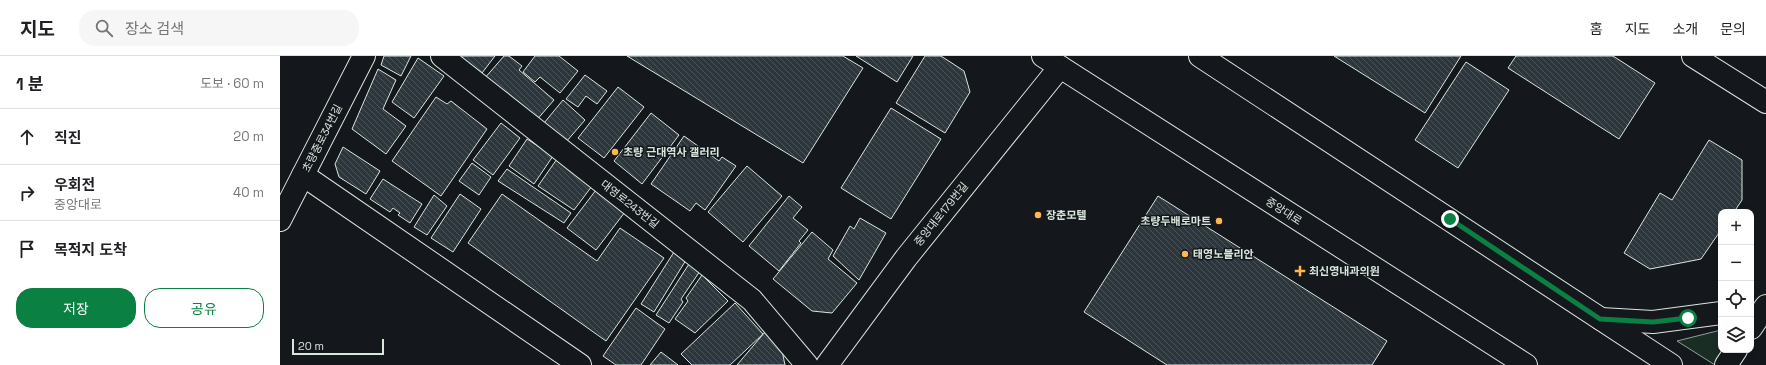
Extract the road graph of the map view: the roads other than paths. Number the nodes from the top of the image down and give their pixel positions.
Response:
1 (364, 56) edge
2 (442, 56) edge
3 (1200, 56) edge
4 (1693, 56) edge
5 (1052, 62) edge
6 (1766, 102) edge
7 (303, 175) junction
8 (280, 220) edge
9 (1766, 296) edge
10 (1754, 302) edge
11 (1766, 306) edge
12 (1718, 313) edge
13 (1600, 319) junction
14 (1754, 324) edge
15 (1734, 353) edge
16 (1522, 364) edge
17 (580, 365) edge
18 (807, 365) edge
19 (827, 365) edge
20 (1671, 365) edge
21 (1726, 365) edge

1 - 7 street, 초량중로34번길
2 - 18 street, 대영로243번길
3 - 13 street
4 - 6 street
5 - 16 street, 중앙대로
5 - 19 street, 중앙대로179번길
7 - 8 street, 초량중로34번길
7 - 17 street
9 - 10 street
11 - 14 street
12 - 13 street
13 - 20 street
15 - 21 street

